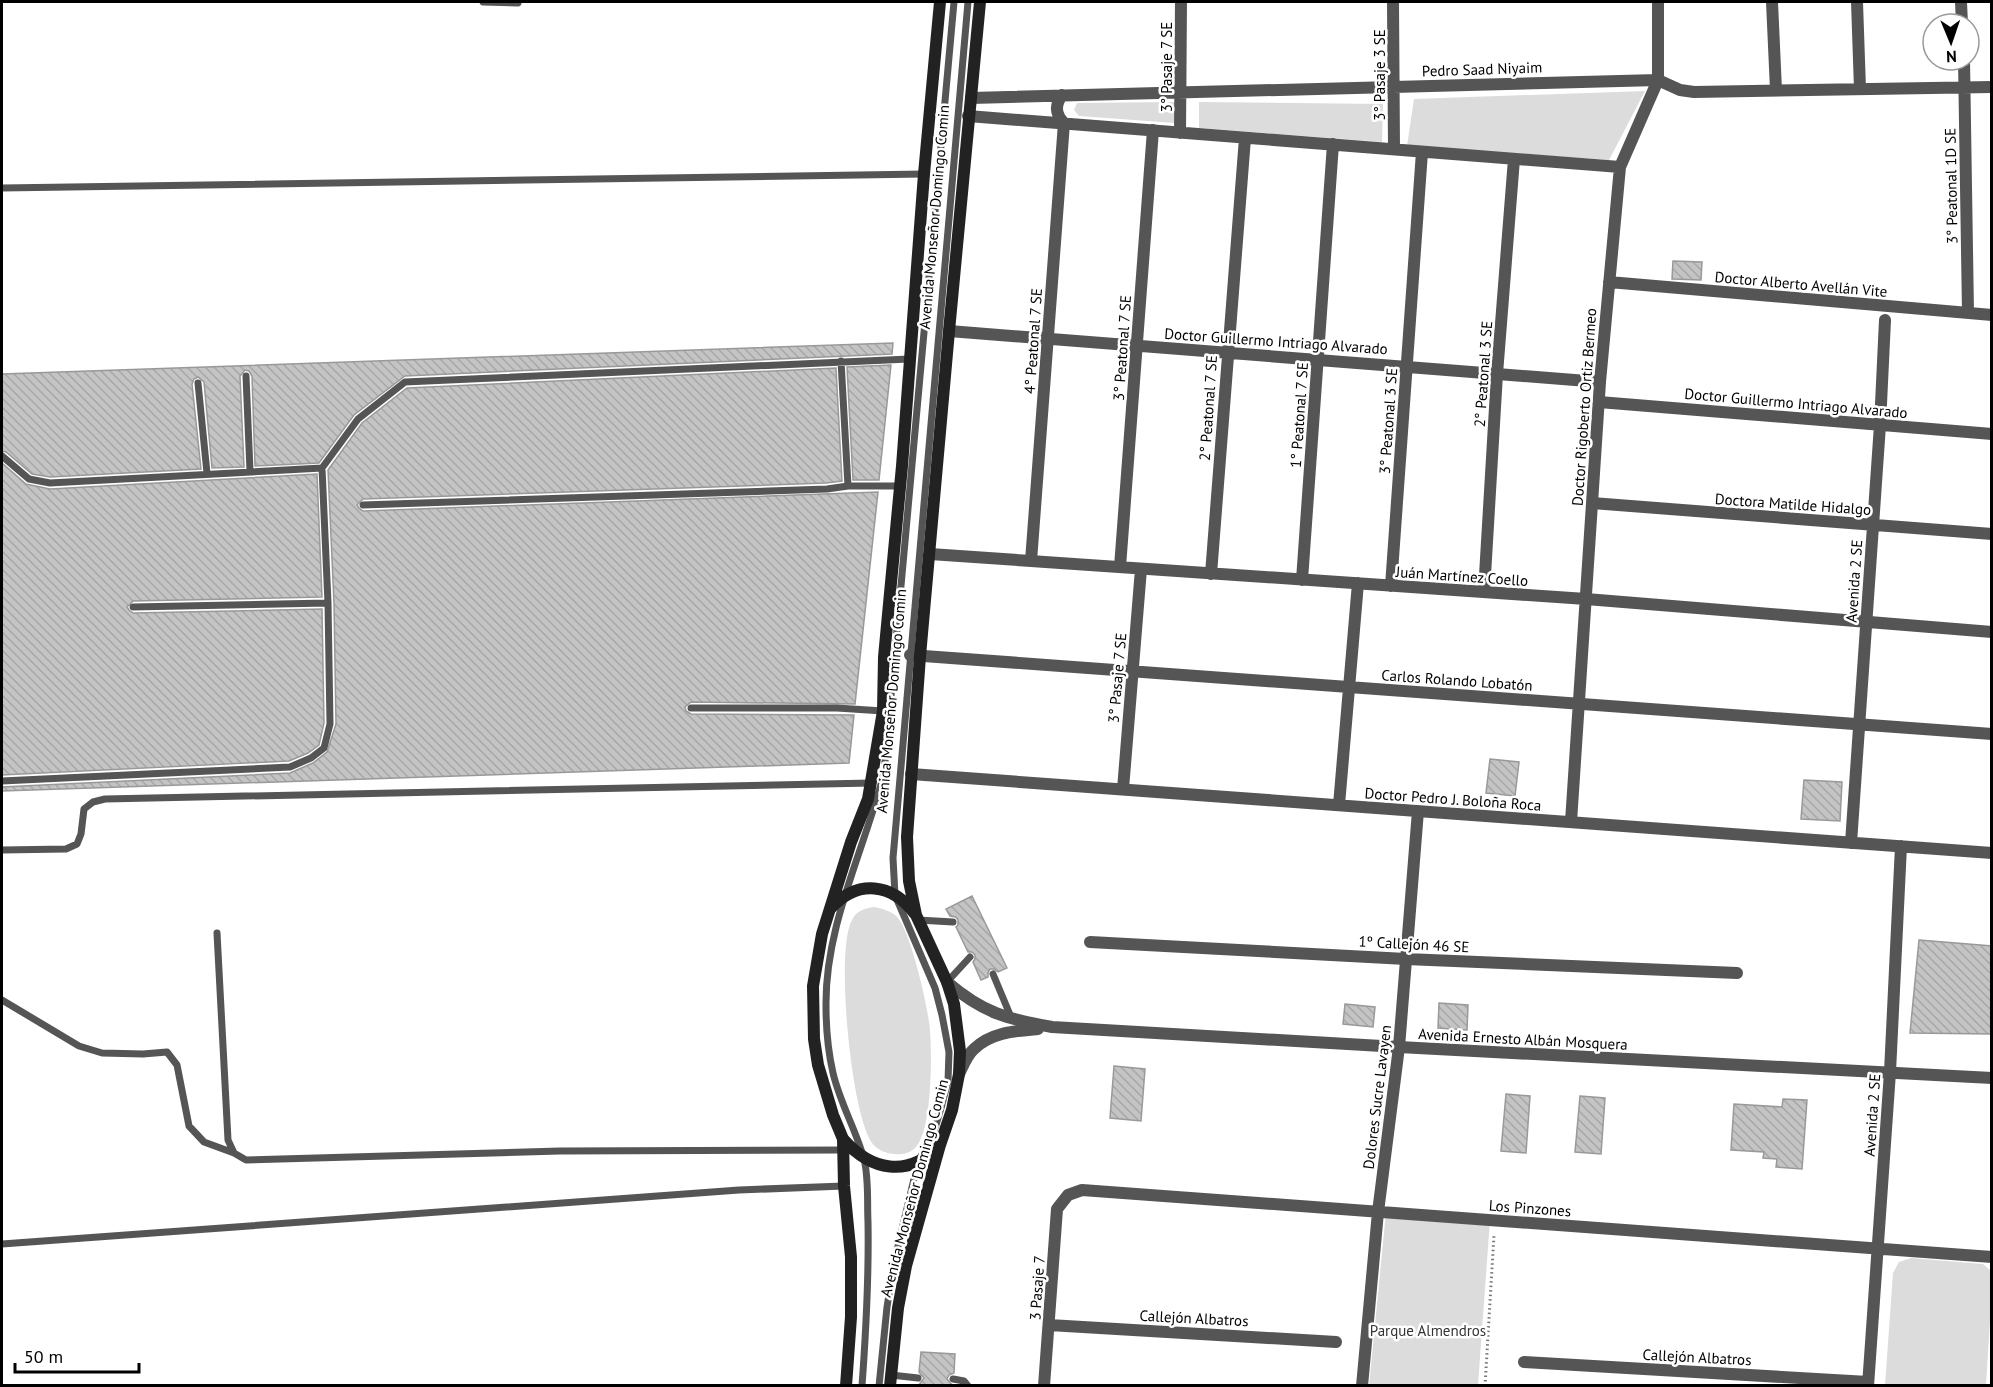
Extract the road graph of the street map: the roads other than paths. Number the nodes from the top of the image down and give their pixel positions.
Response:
1 (483, 2) edge
2 (940, 2) edge
3 (954, 2) edge
4 (968, 2) edge
5 (980, 2) edge
6 (1181, 2) edge
7 (1393, 2) edge
8 (1658, 2) edge
9 (1772, 2) edge
10 (1857, 2) edge
11 (518, 3) edge
12 (1964, 72) edge
13 (1658, 80) junction
14 (1394, 87) junction
15 (1965, 87) junction
16 (1992, 87) edge
17 (1860, 89) junction
18 (1776, 90) junction
19 (1180, 92) junction
20 (1062, 95) junction
21 (971, 98) junction
22 (968, 116) junction
23 (1064, 123) junction
24 (1153, 130) junction
25 (1180, 133) junction
26 (1245, 138) junction
27 (1333, 144) junction
28 (1394, 149) junction
29 (1422, 152) junction
30 (1514, 159) junction
31 (1620, 167) junction
32 (924, 174) junction
33 (2, 188) edge
34 (1609, 282) junction
35 (1968, 313) junction
36 (1992, 315) edge
37 (1885, 320) dead end
38 (949, 331) junction
39 (1048, 339) junction
40 (1137, 345) junction
41 (1227, 352) junction
42 (909, 359) junction
43 (1318, 360) junction
44 (841, 361) junction
45 (1407, 366) junction
46 (1497, 374) junction
47 (246, 376) dead end
48 (1600, 382) junction
49 (198, 383) dead end
50 (1599, 402) junction
51 (1880, 425) junction
52 (1992, 434) edge
53 (2, 456) edge
54 (322, 468) junction
55 (250, 471) junction
56 (207, 473) junction
57 (848, 486) junction
58 (900, 486) junction
59 (1592, 503) junction
60 (363, 505) dead end
61 (1873, 525) junction
62 (1992, 534) edge
63 (930, 554) junction
64 (1031, 561) junction
65 (1120, 567) junction
66 (1141, 569) junction
67 (1211, 574) junction
68 (1302, 580) junction
69 (1358, 584) junction
70 (1391, 586) junction
71 (1484, 592) junction
72 (1586, 599) junction
73 (328, 603) junction
74 (133, 607) dead end
75 (1866, 622) junction
76 (1992, 632) edge
77 (915, 655) junction
78 (1132, 672) junction
79 (1350, 687) junction
80 (1579, 704) junction
81 (691, 708) dead end
82 (883, 711) junction
83 (1859, 724) junction
84 (1992, 734) edge
85 (911, 774) junction
86 (2, 781) edge
87 (872, 783) junction
88 (1123, 789) junction
89 (1339, 806) junction
90 (1418, 811) junction
91 (1571, 822) junction
92 (1851, 843) junction
93 (1902, 846) junction
94 (2, 850) edge
95 (1992, 853) edge
96 (895, 895) junction
97 (844, 896) junction
98 (830, 909) junction
99 (917, 918) junction
100 (953, 922) dead end
101 (217, 933) dead end
102 (1090, 942) dead end
103 (970, 957) dead end
104 (1406, 959) junction
105 (1737, 972) dead end
106 (993, 974) dead end
107 (947, 982) junction
108 (2, 1000) edge
109 (1012, 1020) junction
110 (1053, 1027) junction
111 (1399, 1047) junction
112 (1890, 1072) junction
113 (959, 1074) junction
114 (1992, 1078) edge
115 (843, 1144) junction
116 (940, 1145) junction
117 (234, 1153) junction
118 (864, 1159) junction
119 (918, 1162) junction
120 (844, 1186) junction
121 (1068, 1195) joint
122 (1378, 1212) junction
123 (2, 1244) edge
124 (1877, 1249) junction
125 (1992, 1257) edge
126 (1049, 1325) junction
127 (1336, 1342) dead end
128 (1524, 1362) dead end
129 (918, 1378) dead end
130 (953, 1379) dead end
131 (891, 1380) edge
132 (1868, 1384) edge
133 (846, 1386) edge
134 (862, 1386) edge
135 (879, 1386) edge
136 (968, 1386) edge
137 (1044, 1386) edge
138 (1362, 1386) edge

1 - 11 lane
2 - 32 main road, Avenida Monseñor Domingo Comin
3 - 97 lane, Avenida Monseñor Domingo Comin
4 - 77 lane, Avenida Monseñor Domingo Comin
5 - 21 main road, Avenida Monseñor Domingo Comin
6 - 19 street, 3° Pasaje 7 SE
7 - 14 street, 3° Pasaje 3 SE
8 - 13 street, Doctor Rigoberto Ortiz Bermeo
9 - 18 street
10 - 17 street
12 - 15 street, 3° Peatonal 1D SE
13 - 14 street, Pedro Saad Niyaim
13 - 18 street, Pedro Saad Niyaim
13 - 31 street, Doctor Rigoberto Ortiz Bermeo
14 - 19 street, Pedro Saad Niyaim
14 - 28 street, 3° Pasaje 3 SE
15 - 16 street, Pedro Saad Niyaim
15 - 17 street, Pedro Saad Niyaim
15 - 35 street, 3° Peatonal 1D SE
17 - 18 street, Pedro Saad Niyaim
19 - 20 street, Pedro Saad Niyaim
19 - 25 street, 3° Pasaje 7 SE
20 - 21 street, Pedro Saad Niyaim
20 - 23 street, 4° Peatonal 7 SE
21 - 22 main road, Avenida Monseñor Domingo Comin
22 - 23 street
22 - 38 main road, Avenida Monseñor Domingo Comin
23 - 24 street
23 - 39 street, 4° Peatonal 7 SE
24 - 25 street
24 - 40 street, 3° Peatonal 7 SE
25 - 26 street
26 - 27 street
26 - 41 street, 2° Peatonal 7 SE
27 - 28 street
27 - 43 street, 1° Peatonal 7 SE
28 - 29 street
29 - 30 street
29 - 45 street, 3° Peatonal 3 SE
30 - 31 street
30 - 46 street, 2° Peatonal 3 SE
31 - 34 street, Doctor Rigoberto Ortiz Bermeo
32 - 33 lane
32 - 42 main road, Avenida Monseñor Domingo Comin
34 - 35 street, Doctor Alberto Avellán Vite
34 - 48 street, Doctor Rigoberto Ortiz Bermeo
35 - 36 street, Doctor Alberto Avellán Vite
37 - 51 street, Avenida 2 SE
38 - 39 street, Doctor Guillermo Intriago Alvarado
38 - 63 main road, Avenida Monseñor Domingo Comin
39 - 40 street, Doctor Guillermo Intriago Alvarado
39 - 64 street, 4° Peatonal 7 SE
40 - 41 street, Doctor Guillermo Intriago Alvarado
40 - 65 street, 3° Peatonal 7 SE
41 - 43 street, Doctor Guillermo Intriago Alvarado
41 - 67 street, 2° Peatonal 7 SE
42 - 44 lane
42 - 58 main road, Avenida Monseñor Domingo Comin
43 - 45 street, Doctor Guillermo Intriago Alvarado
43 - 68 street, 1° Peatonal 7 SE
44 - 54 lane
44 - 57 lane
45 - 46 street, Doctor Guillermo Intriago Alvarado
45 - 70 street, 3° Peatonal 3 SE
46 - 48 street, Doctor Guillermo Intriago Alvarado
46 - 71 street, 2° Peatonal 3 SE
47 - 55 lane
48 - 50 street, Doctor Rigoberto Ortiz Bermeo
49 - 56 lane
50 - 51 street, Doctor Guillermo Intriago Alvarado
50 - 59 street, Doctor Rigoberto Ortiz Bermeo
51 - 52 street, Doctor Guillermo Intriago Alvarado
51 - 61 street, Avenida 2 SE
53 - 56 lane
54 - 55 lane
54 - 73 lane
55 - 56 lane
57 - 58 lane
57 - 60 lane
58 - 82 main road, Avenida Monseñor Domingo Comin
59 - 61 street, Doctora Matilde Hidalgo
59 - 72 street, Doctor Rigoberto Ortiz Bermeo
61 - 62 street, Doctora Matilde Hidalgo
61 - 75 street, Avenida 2 SE
63 - 64 street, Juán Martínez Coello
63 - 77 main road, Avenida Monseñor Domingo Comin
64 - 65 street, Juán Martínez Coello
65 - 66 street, Juán Martínez Coello
66 - 67 street, Juán Martínez Coello
66 - 78 street, 3° Pasaje 7 SE
67 - 68 street, Juán Martínez Coello
68 - 69 street, Juán Martínez Coello
69 - 70 street, Juán Martínez Coello
69 - 79 street
70 - 71 street, Juán Martínez Coello
71 - 72 street, Juán Martínez Coello
72 - 75 street, Juán Martínez Coello
72 - 80 street, Doctor Rigoberto Ortiz Bermeo
73 - 74 lane
73 - 86 lane
75 - 76 street, Juán Martínez Coello
75 - 83 street, Avenida 2 SE
77 - 78 street, Carlos Rolando Lobatón
77 - 85 main road, Avenida Monseñor Domingo Comin
77 - 96 lane, Avenida Monseñor Domingo Comin
78 - 79 street, Carlos Rolando Lobatón
78 - 88 street, 3° Pasaje 7 SE
79 - 80 street, Carlos Rolando Lobatón
79 - 89 street
80 - 83 street, Carlos Rolando Lobatón
80 - 91 street, Doctor Rigoberto Ortiz Bermeo
81 - 82 lane
82 - 87 main road, Avenida Monseñor Domingo Comin
83 - 84 street, Carlos Rolando Lobatón
83 - 92 street, Avenida 2 SE
85 - 88 street, Doctor Pedro J. Boloña Roca
85 - 99 main road, Avenida Monseñor Domingo Comin
87 - 94 lane
87 - 98 main road, Avenida Monseñor Domingo Comin
88 - 89 street, Doctor Pedro J. Boloña Roca
89 - 90 street, Doctor Pedro J. Boloña Roca
90 - 91 street, Doctor Pedro J. Boloña Roca
90 - 104 street, Dolores Sucre Lavayen
91 - 92 street, Doctor Pedro J. Boloña Roca
92 - 93 street, Doctor Pedro J. Boloña Roca
93 - 95 street, Doctor Pedro J. Boloña Roca
93 - 112 street, Avenida 2 SE
96 - 97 main road
96 - 99 main road
96 - 119 lane, Avenida Monseñor Domingo Comin
97 - 98 main road
97 - 118 lane, Avenida Monseñor Domingo Comin
98 - 115 main road, Avenida Monseñor Domingo Comin
99 - 100 lane
99 - 107 main road, Avenida Monseñor Domingo Comin
101 - 117 lane
102 - 104 street, 1º Callejón 46 SE
103 - 107 lane
104 - 105 street, 1º Callejón 46 SE
104 - 111 street, Dolores Sucre Lavayen
106 - 109 lane
107 - 109 street, Avenida Ernesto Albán Mosquera
107 - 113 main road, Avenida Monseñor Domingo Comin
108 - 117 lane
109 - 110 street, Avenida Ernesto Albán Mosquera
110 - 111 street, Avenida Ernesto Albán Mosquera
110 - 113 street, Avenida Ernesto Albán Mosquera
111 - 112 street, Avenida Ernesto Albán Mosquera
111 - 122 street, Dolores Sucre Lavayen
112 - 114 street, Avenida Ernesto Albán Mosquera
112 - 124 street, Avenida 2 SE
113 - 116 main road, Avenida Monseñor Domingo Comin
115 - 117 lane
115 - 118 main road
115 - 120 main road, Avenida Monseñor Domingo Comin
116 - 119 main road
116 - 131 main road, Avenida Monseñor Domingo Comin
118 - 119 main road
118 - 134 lane, Avenida Monseñor Domingo Comin
119 - 135 lane, Avenida Monseñor Domingo Comin
120 - 123 lane
120 - 133 main road, Avenida Monseñor Domingo Comin
121 - 122 street, Los Pinzones
121 - 126 street, 3 Pasaje 7
122 - 124 street, Los Pinzones
122 - 138 street, Dolores Sucre Lavayen
124 - 125 street, Los Pinzones
124 - 132 street, Avenida 2 SE
126 - 127 street, Callejón Albatros
126 - 137 street, 3 Pasaje 7
128 - 132 street, Callejón Albatros
129 - 131 lane
130 - 136 lane

